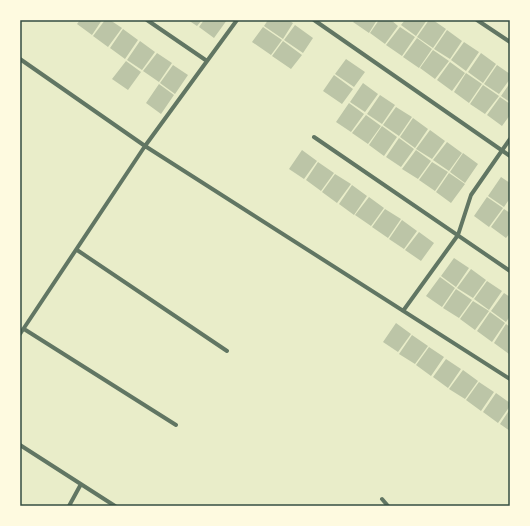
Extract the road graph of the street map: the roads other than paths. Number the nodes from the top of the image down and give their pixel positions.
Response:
1 (147, 20) edge
2 (237, 20) edge
3 (314, 20) edge
4 (477, 20) edge
5 (510, 42) edge
6 (20, 59) edge
7 (207, 61) junction
8 (314, 137) dead end
9 (510, 139) edge
10 (145, 146) junction
11 (502, 151) junction
12 (510, 156) edge
13 (458, 235) junction
14 (77, 250) junction
15 (510, 271) edge
16 (403, 311) junction
17 (24, 329) junction
18 (20, 334) edge
19 (227, 351) dead end
20 (510, 379) edge
21 (176, 425) dead end
22 (20, 445) edge
23 (81, 484) junction
24 (382, 499) dead end
25 (69, 506) edge
26 (115, 506) edge
27 (388, 506) edge

1 - 7 street
2 - 7 street
3 - 11 street
4 - 5 street
6 - 10 street
7 - 10 street
8 - 13 street
9 - 11 street
10 - 14 street
10 - 16 street
11 - 12 street
11 - 13 street
13 - 15 street
13 - 16 street
14 - 17 street
14 - 19 street
16 - 20 street
17 - 18 street
17 - 21 street
22 - 23 street
23 - 25 street
23 - 26 street
24 - 27 street

